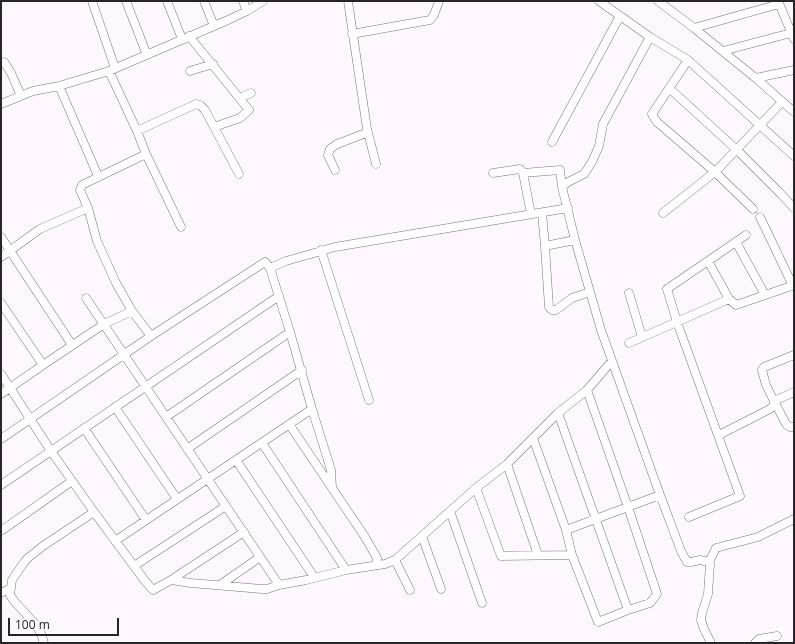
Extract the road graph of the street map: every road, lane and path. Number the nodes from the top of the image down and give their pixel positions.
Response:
1 (92, 1) edge
2 (126, 1) edge
3 (167, 1) edge
4 (204, 1) edge
5 (243, 1) edge
6 (263, 1) edge
7 (348, 1) edge
8 (439, 1) edge
9 (599, 1) edge
10 (658, 1) edge
11 (779, 2) edge
12 (247, 11) junction
13 (620, 16) junction
14 (214, 26) junction
15 (694, 28) junction
16 (352, 34) junction
17 (793, 36) edge
18 (650, 37) junction
19 (186, 38) junction
20 (723, 51) junction
21 (147, 55) junction
22 (688, 60) junction
23 (4, 62) dead end
24 (213, 64) junction
25 (112, 70) junction
26 (794, 70) edge
27 (190, 71) dead end
28 (756, 78) junction
29 (59, 86) junction
30 (669, 88) junction
31 (251, 93) dead end
32 (21, 96) junction
33 (240, 98) junction
34 (782, 102) junction
35 (1, 104) edge
36 (794, 112) edge
37 (760, 126) junction
38 (214, 127) junction
39 (367, 129) junction
40 (137, 131) junction
41 (552, 142) dead end
42 (737, 150) junction
43 (146, 154) junction
44 (794, 156) edge
45 (376, 164) dead end
46 (335, 170) dead end
47 (715, 172) junction
48 (493, 173) dead end
49 (523, 173) junction
50 (239, 174) dead end
51 (98, 176) junction
52 (562, 187) junction
53 (88, 208) junction
54 (568, 208) junction
55 (753, 208) dead end
56 (794, 208) edge
57 (542, 213) junction
58 (663, 213) dead end
59 (532, 214) junction
60 (760, 217) dead end
61 (181, 227) dead end
62 (746, 235) dead end
63 (1, 237) edge
64 (575, 240) junction
65 (736, 242) junction
66 (545, 246) junction
67 (321, 250) junction
68 (10, 251) junction
69 (1, 257) edge
70 (708, 261) junction
71 (270, 268) junction
72 (794, 285) edge
73 (590, 292) junction
74 (629, 293) dead end
75 (765, 295) junction
76 (279, 296) junction
77 (86, 298) dead end
78 (728, 300) junction
79 (1, 303) edge
80 (132, 311) junction
81 (677, 322) junction
82 (104, 324) junction
83 (290, 332) junction
84 (151, 336) junction
85 (642, 337) junction
86 (629, 343) dead end
87 (72, 345) junction
88 (125, 355) junction
89 (794, 355) edge
90 (613, 363) junction
91 (43, 365) junction
92 (302, 370) junction
93 (1, 374) edge
94 (145, 387) junction
95 (10, 388) junction
96 (587, 390) junction
97 (794, 392) edge
98 (1, 394) edge
99 (369, 400) dead end
100 (774, 401) junction
101 (115, 407) junction
102 (312, 408) junction
103 (558, 413) junction
104 (166, 418) junction
105 (31, 419) junction
106 (289, 424) junction
107 (794, 427) edge
108 (84, 428) junction
109 (719, 435) junction
110 (533, 438) junction
111 (1, 439) edge
112 (262, 443) junction
113 (187, 449) junction
114 (51, 451) junction
115 (236, 460) junction
116 (507, 464) junction
117 (208, 478) junction
118 (72, 481) junction
119 (1, 485) edge
120 (332, 488) junction
121 (476, 488) junction
122 (660, 495) junction
123 (177, 499) junction
124 (226, 506) junction
125 (628, 507) junction
126 (450, 511) junction
127 (94, 512) junction
128 (689, 517) dead end
129 (596, 519) junction
130 (794, 519) edge
131 (146, 520) junction
132 (566, 530) junction
133 (1, 532) edge
134 (244, 532) junction
135 (422, 536) junction
136 (115, 540) junction
137 (538, 555) junction
138 (572, 555) junction
139 (260, 557) junction
140 (395, 560) junction
141 (709, 562) junction
142 (376, 565) junction
143 (134, 566) junction
144 (346, 570) junction
145 (314, 577) junction
146 (171, 580) junction
147 (279, 584) junction
148 (220, 585) junction
149 (11, 588) junction
150 (410, 590) dead end
151 (441, 590) dead end
152 (1, 593) edge
153 (482, 603) dead end
154 (628, 610) junction
155 (777, 636) dead end
156 (44, 643) edge
157 (711, 643) edge
158 (755, 643) edge

1 - 25 street
2 - 21 street
3 - 19 street
4 - 14 street
5 - 12 street
6 - 12 street
7 - 16 street
8 - 16 street
9 - 13 street
10 - 15 street
11 - 15 street
11 - 17 street
12 - 14 street
13 - 18 street
13 - 41 street
14 - 19 street
15 - 20 street
16 - 39 street
17 - 20 street
18 - 22 street
18 - 52 street
19 - 21 street
19 - 24 street
20 - 28 street
21 - 25 street
22 - 30 street
22 - 37 street
23 - 32 street
24 - 27 street
24 - 33 street
25 - 29 street
25 - 40 street
26 - 28 street
28 - 34 street
29 - 32 street
29 - 51 street
30 - 42 street
30 - 47 street
31 - 33 street
32 - 35 street
33 - 38 street
34 - 36 street
34 - 37 street
37 - 42 street
37 - 44 street
38 - 40 street
38 - 50 street
39 - 45 street
39 - 46 street
40 - 43 street
42 - 47 street
42 - 56 street
43 - 51 street
43 - 61 street
47 - 55 street
47 - 58 street
48 - 49 street
49 - 52 street
49 - 59 street
51 - 53 street
52 - 54 street
53 - 68 street
53 - 80 street
54 - 57 street
54 - 64 street
57 - 59 street
57 - 66 street
59 - 67 street
60 - 72 street
62 - 65 street
63 - 68 street
64 - 66 street
64 - 73 street
65 - 70 street
65 - 75 street
66 - 73 street
67 - 71 street
67 - 99 street
68 - 69 street
68 - 87 street
70 - 78 street
70 - 81 street
71 - 76 street
71 - 84 street
72 - 75 street
73 - 90 street
74 - 85 street
75 - 78 street
76 - 83 street
76 - 94 street
77 - 82 street
78 - 81 street
79 - 91 street
80 - 82 street
80 - 84 street
81 - 85 street
81 - 109 street
82 - 87 street
82 - 88 street
83 - 92 street
83 - 104 street
84 - 88 street
85 - 86 street
87 - 91 street
88 - 94 street
88 - 105 street
89 - 100 street
90 - 96 street
90 - 122 street
91 - 95 street
92 - 102 street
92 - 113 street
93 - 95 street
94 - 101 street
94 - 104 street
95 - 98 street
95 - 105 street
96 - 103 street
96 - 125 street
97 - 100 street
100 - 107 street
100 - 109 street
101 - 108 street
101 - 123 street
102 - 106 street
102 - 120 street
103 - 110 street
103 - 129 street
104 - 113 street
105 - 111 street
105 - 114 street
106 - 112 street
106 - 120 street
108 - 114 street
108 - 131 street
109 - 128 street
110 - 116 street
110 - 132 street
112 - 115 street
112 - 144 street
113 - 117 street
114 - 118 street
114 - 119 street
115 - 117 street
115 - 145 street
116 - 121 street
116 - 137 street
117 - 123 street
117 - 124 street
118 - 127 street
118 - 133 street
120 - 142 street
121 - 126 street
121 - 137 street
122 - 125 street
122 - 141 street
123 - 131 street
124 - 134 street
124 - 143 street
125 - 129 street
125 - 154 street
126 - 135 street
126 - 153 street
127 - 136 street
127 - 149 street
129 - 132 street
129 - 154 street
130 - 141 street
131 - 136 street
132 - 138 street
134 - 139 street
134 - 146 street
135 - 140 street
135 - 151 street
136 - 143 street
137 - 138 street
138 - 154 street
139 - 147 street
139 - 148 street
140 - 142 street
140 - 150 street
141 - 157 street
142 - 144 street
143 - 146 street
144 - 145 street
145 - 147 street
146 - 148 street
147 - 148 street
149 - 152 street
149 - 156 street
155 - 158 street

